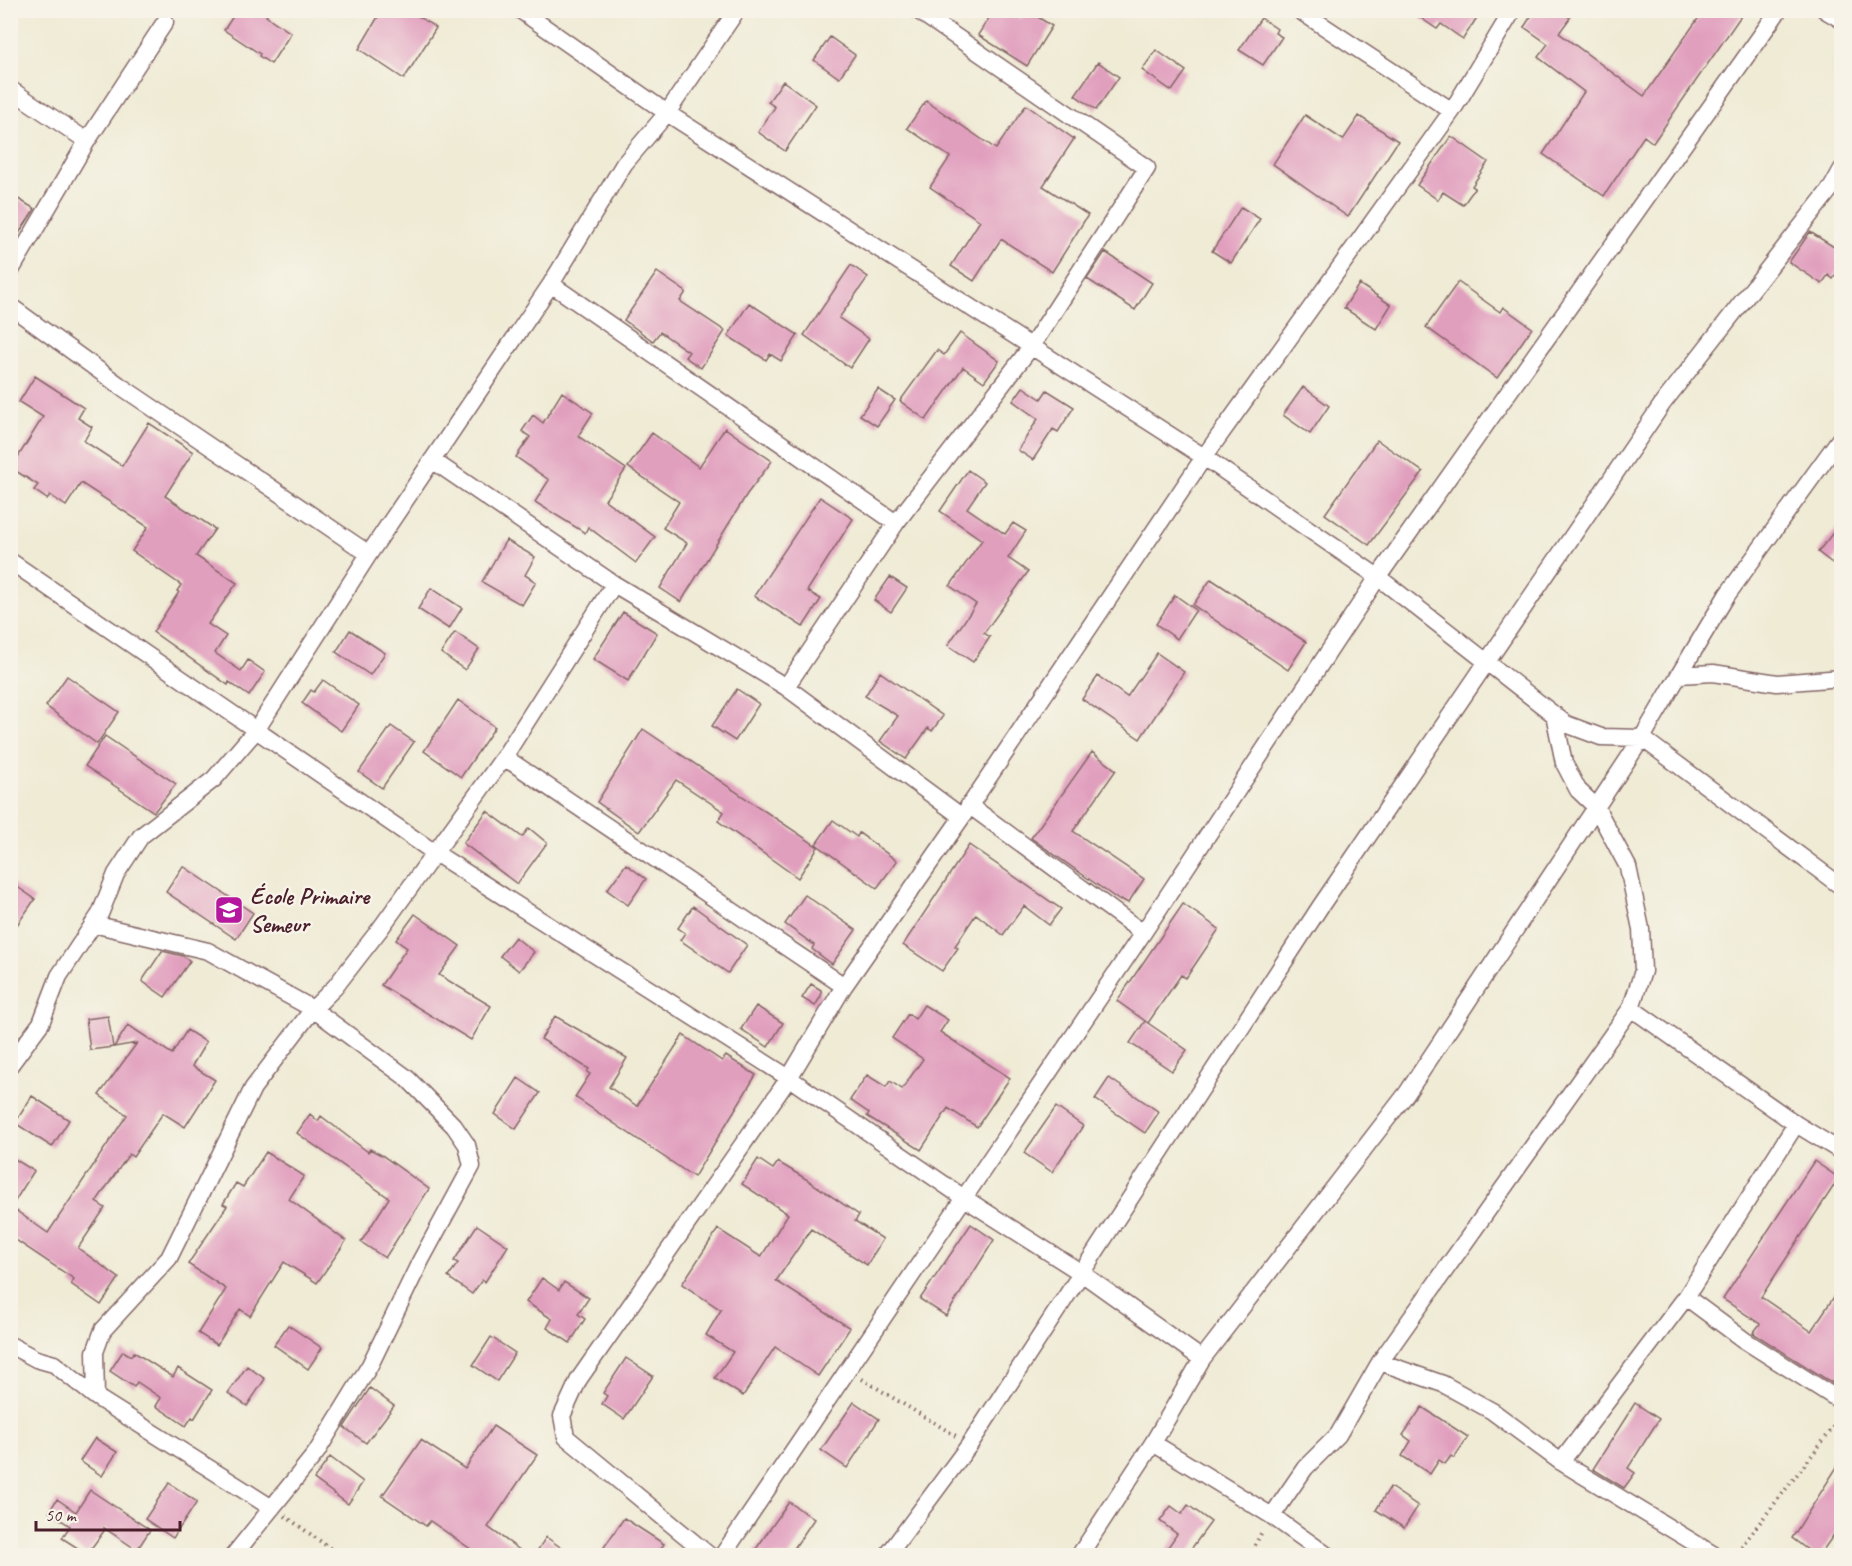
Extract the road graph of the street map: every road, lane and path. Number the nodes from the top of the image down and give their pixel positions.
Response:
1 (520, 10) edge
2 (736, 10) edge
3 (916, 10) edge
4 (1299, 10) edge
5 (1513, 10) edge
6 (1779, 10) edge
7 (1825, 10) edge
8 (1842, 20) edge
9 (165, 22) dead end
10 (10, 89) edge
11 (1452, 111) junction
12 (667, 113) junction
13 (87, 141) junction
14 (1842, 169) edge
15 (10, 272) edge
16 (551, 284) junction
17 (10, 306) edge
18 (1031, 347) junction
19 (1842, 436) edge
20 (1204, 457) junction
21 (432, 460) junction
22 (896, 523) junction
23 (369, 554) junction
24 (10, 561) edge
25 (1378, 577) junction
26 (614, 584) junction
27 (1486, 661) junction
28 (1679, 675) junction
29 (1842, 678) edge
30 (786, 687) junction
31 (1554, 714) junction
32 (257, 729) junction
33 (1642, 738) junction
34 (504, 757) junction
35 (1596, 807) junction
36 (965, 811) junction
37 (435, 853) junction
38 (1842, 887) edge
39 (93, 924) junction
40 (1143, 933) junction
41 (844, 986) junction
42 (1631, 1008) junction
43 (314, 1009) junction
44 (13, 1056) edge
45 (789, 1078) junction
46 (1796, 1124) junction
47 (1842, 1152) edge
48 (964, 1198) junction
49 (1080, 1272) junction
50 (1686, 1297) junction
51 (10, 1345) edge
52 (1202, 1359) junction
53 (1380, 1362) junction
54 (848, 1370) junction
55 (96, 1397) junction
56 (1842, 1402) edge
57 (1842, 1417) edge
58 (1153, 1443) junction
59 (970, 1444) junction
60 (1561, 1462) junction
61 (272, 1508) junction
62 (1272, 1516) junction
63 (233, 1556) edge
64 (340, 1556) edge
65 (710, 1556) edge
66 (723, 1556) edge
67 (887, 1556) edge
68 (1079, 1556) edge
69 (1249, 1556) edge
70 (1328, 1556) edge
71 (1716, 1556) edge
72 (1734, 1556) edge

1 - 12 street
2 - 12 street
3 - 18 street
4 - 11 street
5 - 11 street
6 - 25 street
7 - 8 street
9 - 13 street
10 - 13 street
11 - 20 street
12 - 16 street
12 - 18 street
13 - 15 street
14 - 27 street
16 - 21 street
16 - 22 street
17 - 23 street
18 - 20 street
18 - 22 street
19 - 28 street
20 - 25 street
20 - 36 street
21 - 23 street
21 - 26 street
22 - 30 street
23 - 32 street
24 - 32 street
25 - 27 street
25 - 40 street
26 - 30 street
26 - 34 street
27 - 31 street
27 - 49 street
28 - 29 street
28 - 33 street
30 - 36 street
31 - 33 street
31 - 35 street
32 - 37 street
32 - 39 street
33 - 35 street
33 - 38 street
34 - 37 street
34 - 41 street
35 - 42 street
35 - 52 street
36 - 40 street
36 - 41 street
37 - 43 street
37 - 45 street
39 - 43 street
39 - 44 street
40 - 48 street
41 - 45 street
42 - 46 street
42 - 53 street
43 - 55 street
43 - 61 street
45 - 48 street
45 - 65 street
46 - 47 street
46 - 50 street
48 - 49 street
48 - 54 street
49 - 52 street
49 - 59 street
50 - 56 street
50 - 60 street
51 - 55 street
52 - 58 street
53 - 60 street
53 - 62 street
54 - 59 path
54 - 66 street
55 - 61 street
57 - 72 path
58 - 62 street
58 - 68 street
59 - 67 street
60 - 71 street
61 - 63 street
61 - 64 path
62 - 69 path
62 - 70 street

